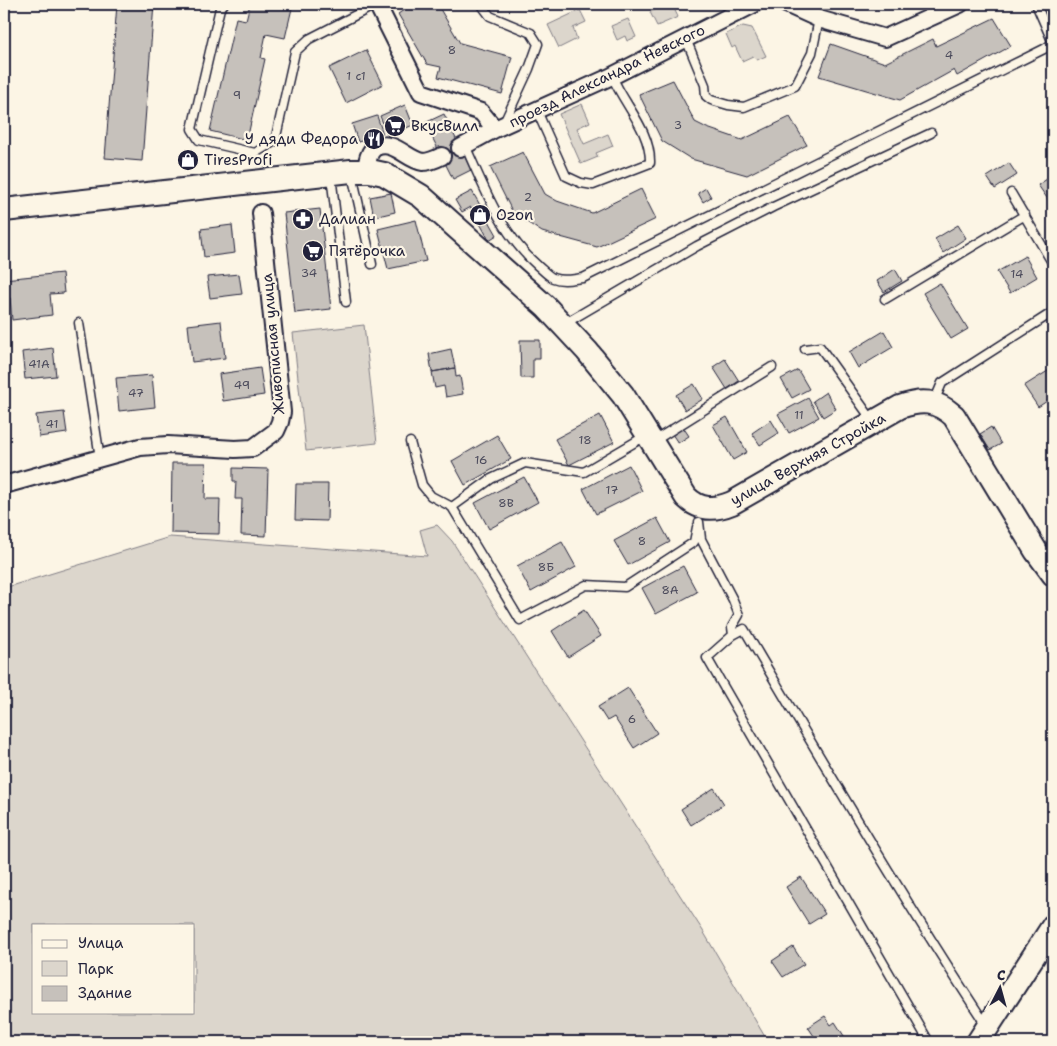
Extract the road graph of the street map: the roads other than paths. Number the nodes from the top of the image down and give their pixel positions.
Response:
1 (224, 4) edge
2 (377, 4) edge
3 (481, 4) edge
4 (754, 4) edge
5 (786, 4) edge
6 (1036, 4) edge
7 (949, 6) edge
8 (820, 19) junction
9 (686, 39) junction
10 (612, 76) junction
11 (537, 111) junction
12 (499, 127) junction
13 (931, 132) dead end
14 (463, 146) joint
15 (442, 156) dead end
16 (350, 172) junction
17 (1011, 193) dead end
18 (4, 210) edge
19 (261, 212) dead end
20 (1025, 216) junction
21 (372, 264) dead end
22 (1053, 264) edge
23 (885, 299) dead end
24 (346, 302) dead end
25 (1053, 312) edge
26 (79, 323) dead end
27 (562, 325) junction
28 (805, 349) dead end
29 (772, 367) dead end
30 (934, 402) junction
31 (873, 422) junction
32 (650, 438) junction
33 (410, 442) dead end
34 (100, 458) junction
35 (4, 485) edge
36 (452, 507) junction
37 (700, 515) junction
38 (1053, 574) edge
39 (733, 635) junction
40 (1053, 926) edge
41 (983, 1034) edge
42 (929, 1042) edge

1 - 2 lane
2 - 12 street
3 - 12 lane
4 - 9 street, проезд Александра Невского
5 - 8 street
6 - 14 lane
7 - 8 street
8 - 9 lane
9 - 10 street, проезд Александра Невского
10 - 11 street, проезд Александра Невского
10 - 11 lane
11 - 12 street, проезд Александра Невского
12 - 14 street, проезд Александра Невского
13 - 27 lane
15 - 16 street
16 - 18 street
16 - 21 lane
16 - 24 lane
16 - 27 street
17 - 20 lane
19 - 34 street, Живописная улица
20 - 22 lane
20 - 23 lane
25 - 30 lane
26 - 34 lane
27 - 32 street
28 - 31 lane
29 - 32 lane
30 - 31 street, улица Верхняя Стройка
30 - 38 street
31 - 37 street, улица Верхняя Стройка
32 - 36 lane
32 - 37 street
33 - 36 lane
34 - 35 street, Живописная улица
36 - 37 lane
37 - 39 lane
39 - 41 lane
39 - 42 lane
40 - 41 street

